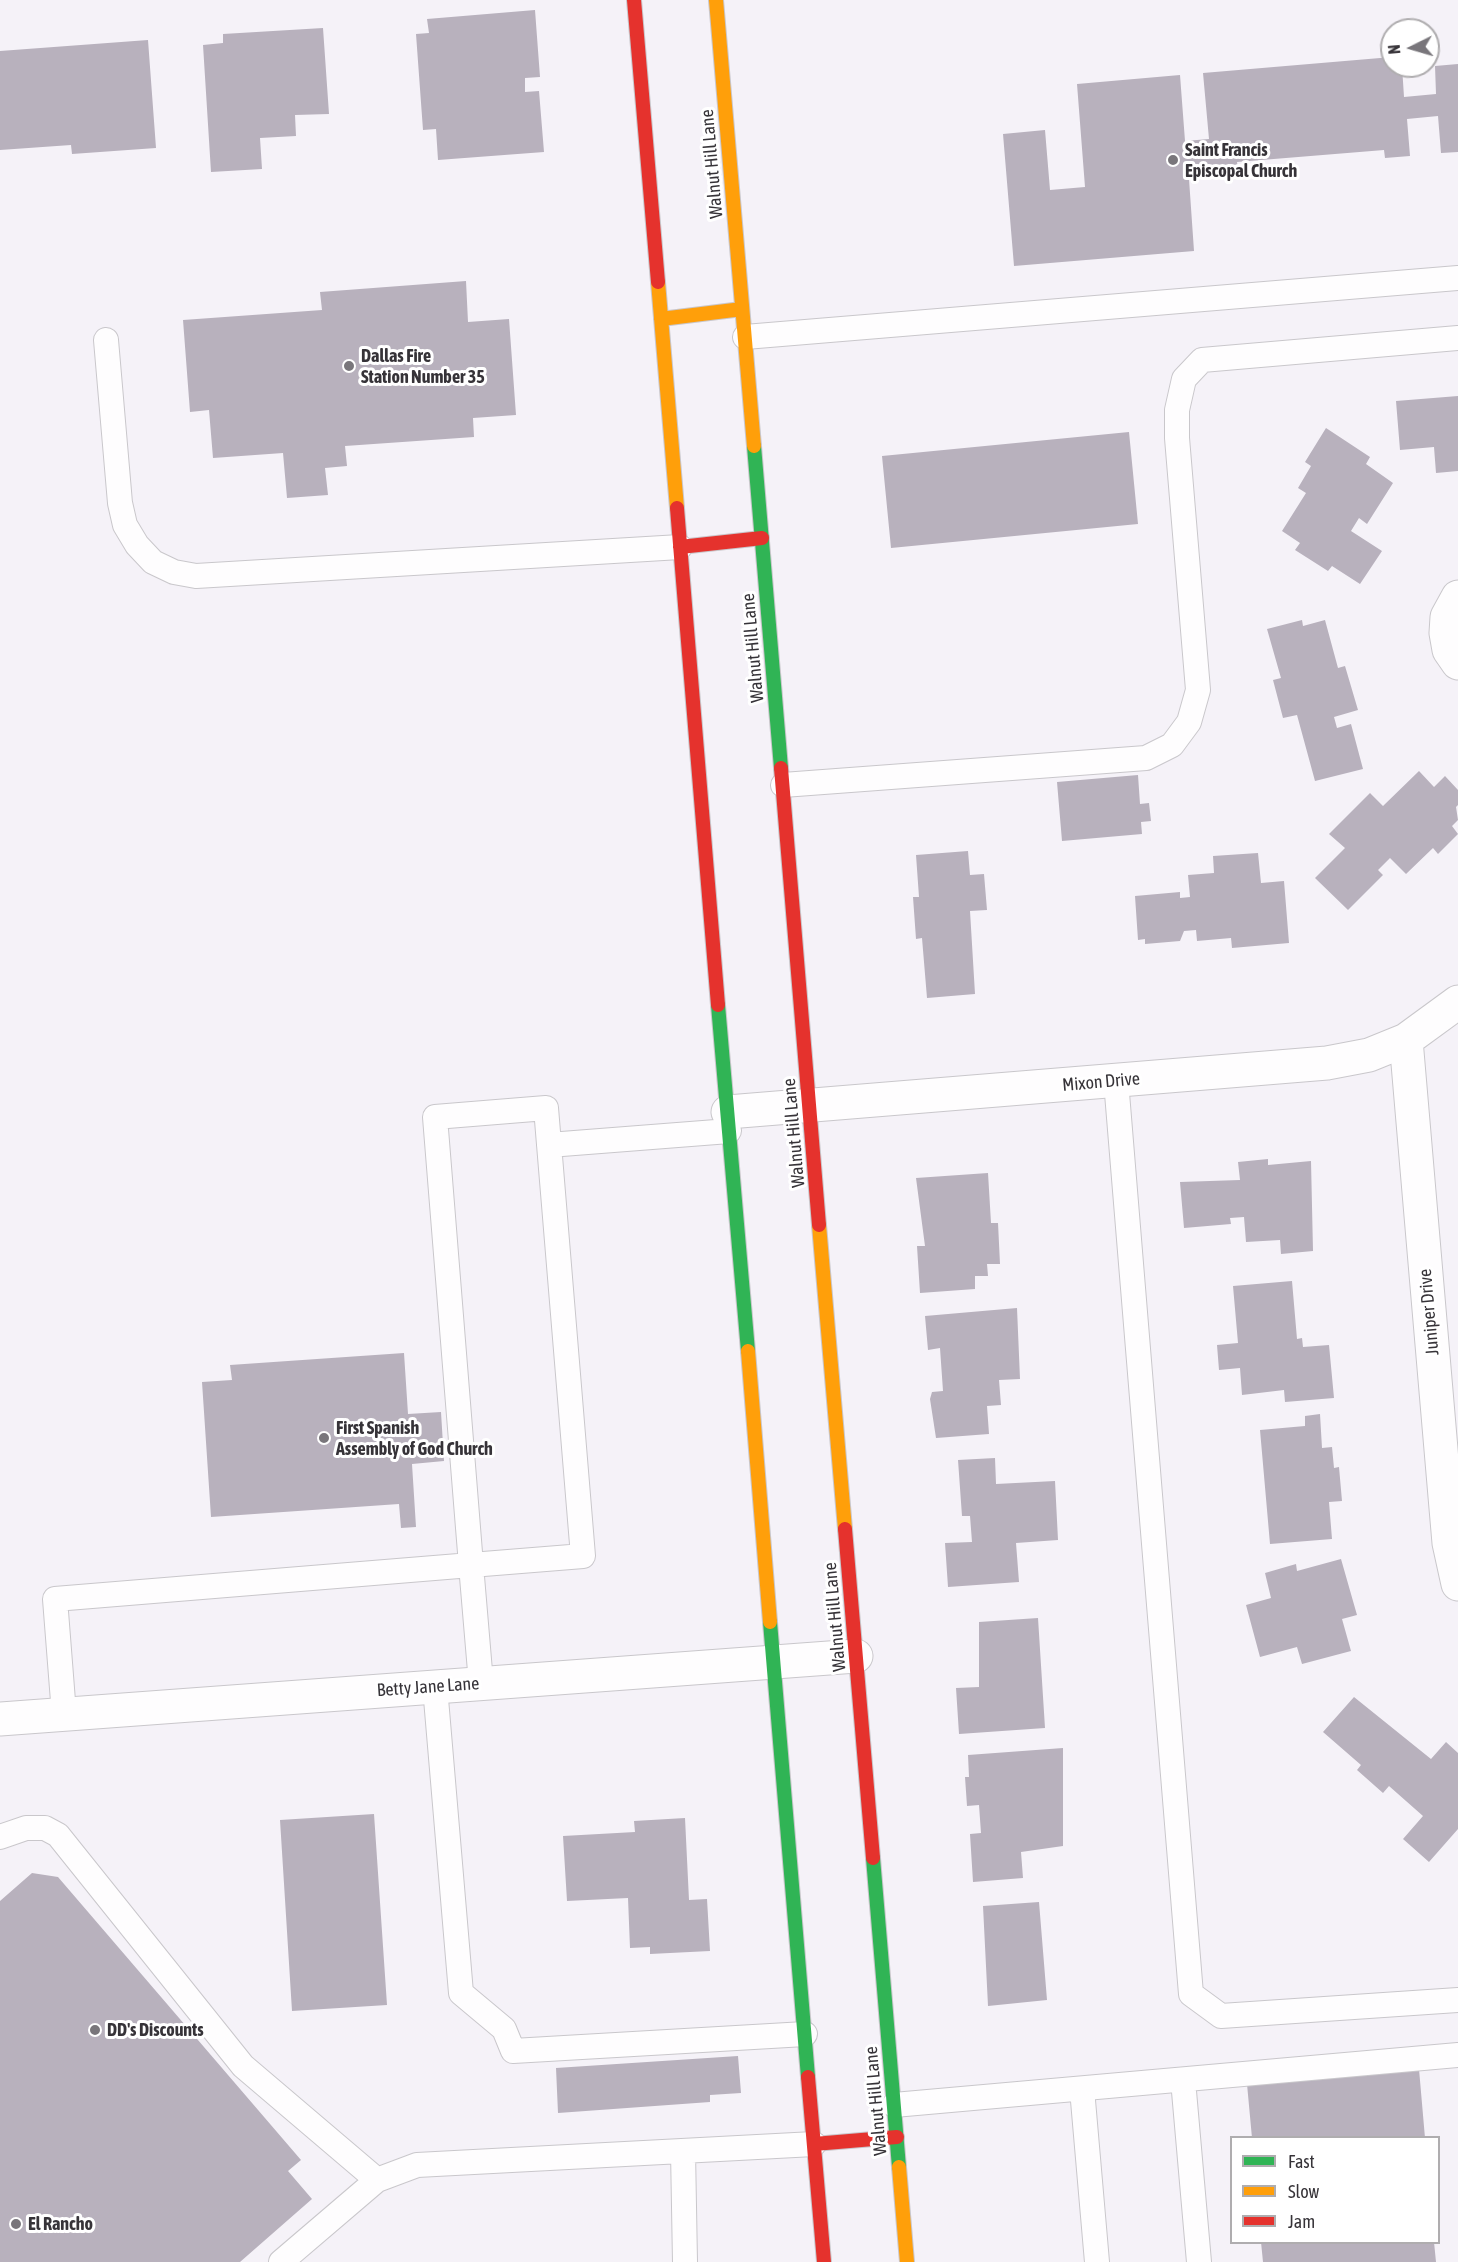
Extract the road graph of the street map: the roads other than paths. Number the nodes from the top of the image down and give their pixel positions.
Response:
1 (634, 0) edge
2 (716, 0) edge
3 (1458, 278) edge
4 (742, 309) junction
5 (661, 320) junction
6 (745, 337) junction
7 (1458, 338) edge
8 (106, 340) dead end
9 (762, 538) junction
10 (680, 547) junction
11 (1458, 597) edge
12 (1458, 663) edge
13 (783, 785) junction
14 (1458, 1002) edge
15 (1406, 1040) junction
16 (1116, 1081) junction
17 (809, 1106) junction
18 (728, 1121) junction
19 (549, 1145) junction
20 (471, 1565) junction
21 (1458, 1584) edge
22 (856, 1656) junction
23 (774, 1662) junction
24 (481, 1683) junction
25 (435, 1687) junction
26 (64, 1714) junction
27 (0, 1719) edge
28 (0, 1837) edge
29 (1458, 2000) edge
30 (805, 2034) junction
31 (1458, 2055) edge
32 (1183, 2080) junction
33 (1082, 2089) junction
34 (894, 2105) junction
35 (897, 2136) junction
36 (814, 2144) junction
37 (683, 2151) junction
38 (377, 2180) junction
39 (281, 2262) edge
40 (685, 2262) edge
41 (824, 2262) edge
42 (907, 2262) edge
43 (1097, 2262) edge
44 (1199, 2262) edge

1 - 5 main road
2 - 4 main road, Walnut Hill Lane
3 - 6 lane
4 - 5 main road
4 - 6 main road, Walnut Hill Lane
5 - 10 main road
6 - 9 main road, Walnut Hill Lane
7 - 13 lane
8 - 10 lane
9 - 10 main road
9 - 13 main road, Walnut Hill Lane
10 - 18 main road
11 - 12 street
13 - 17 main road, Walnut Hill Lane
14 - 15 street, Mixon Drive
15 - 16 street, Mixon Drive
15 - 21 street, Juniper Drive
16 - 17 street, Mixon Drive
16 - 29 lane
17 - 18 street, Mixon Drive
17 - 22 main road, Walnut Hill Lane
18 - 19 lane
18 - 23 main road
19 - 20 lane
19 - 20 lane
20 - 24 lane
20 - 26 lane
22 - 23 street, Betty Jane Lane
22 - 34 main road, Walnut Hill Lane
23 - 24 street, Betty Jane Lane
23 - 30 main road
24 - 25 street, Betty Jane Lane
25 - 26 street, Betty Jane Lane
25 - 30 lane
26 - 27 street, Betty Jane Lane
28 - 38 lane
30 - 36 main road
31 - 32 lane
32 - 33 lane
32 - 44 lane
33 - 34 lane
33 - 43 lane
34 - 35 main road, Walnut Hill Lane
35 - 36 main road
35 - 42 main road, Walnut Hill Lane
36 - 37 lane
36 - 41 main road
37 - 38 lane
37 - 40 lane
38 - 39 lane

